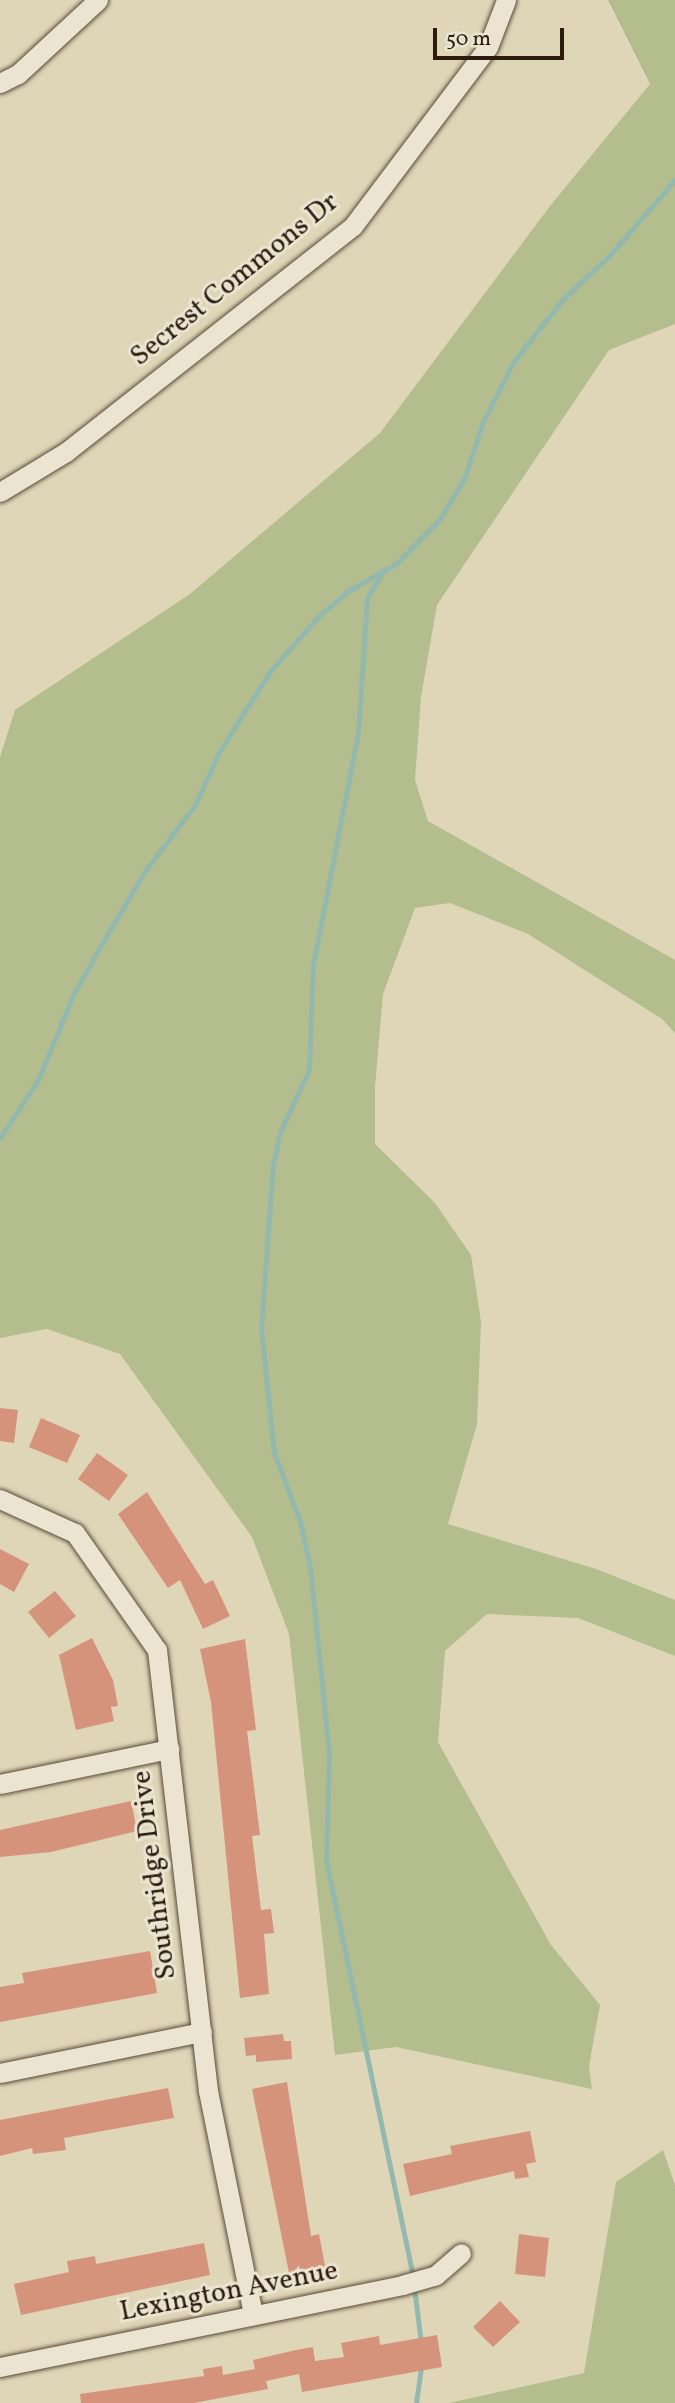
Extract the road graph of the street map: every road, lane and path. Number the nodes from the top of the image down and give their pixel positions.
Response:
1 (98, 0) edge
2 (506, 0) edge
3 (0, 83) edge
4 (0, 492) edge
5 (0, 1499) edge
6 (169, 1749) junction
7 (0, 1784) edge
8 (202, 2032) junction
9 (0, 2073) edge
10 (461, 2253) dead end
11 (253, 2315) junction
12 (0, 2367) edge

1 - 3 street
2 - 4 street, Secrest Commons Dr
5 - 6 street, Southridge Drive
6 - 7 street
6 - 8 street, Southridge Drive
8 - 9 street
8 - 11 street, Southridge Drive
10 - 11 street, Lexington Avenue
11 - 12 street, Lexington Avenue

